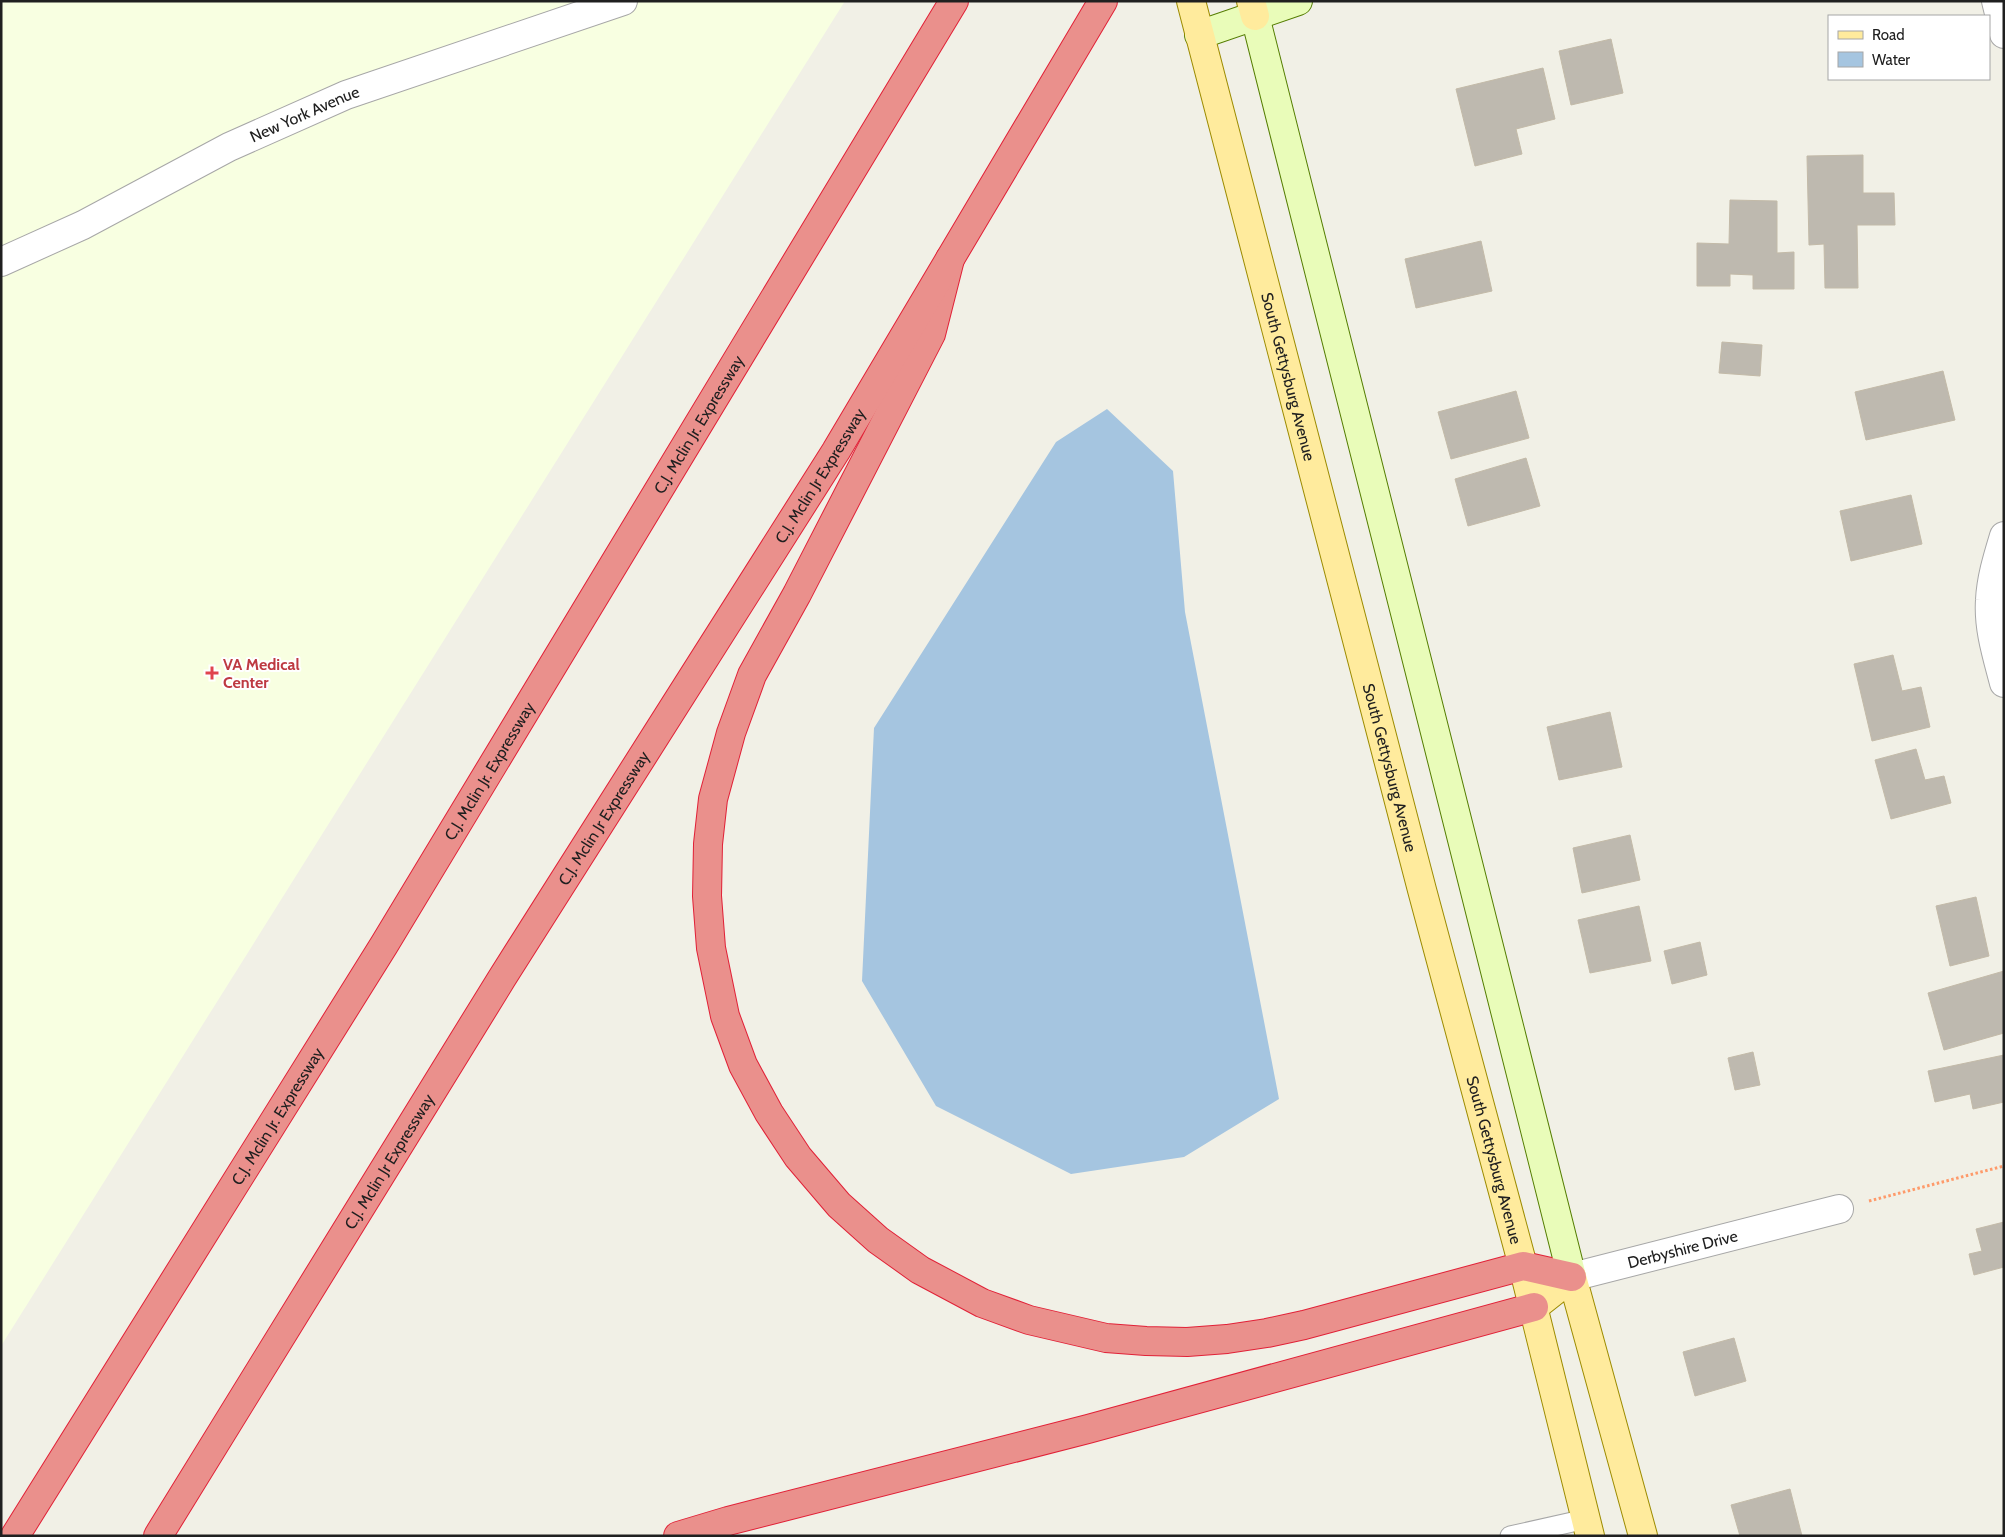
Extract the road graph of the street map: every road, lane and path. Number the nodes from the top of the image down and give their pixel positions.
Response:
1 (623, 1) edge
2 (954, 1) edge
3 (1103, 1) edge
4 (1190, 1) edge
5 (1298, 1) edge
6 (1996, 1) edge
7 (1253, 8) edge
8 (2004, 34) edge
9 (1199, 35) junction
10 (950, 259) junction
11 (1, 262) edge
12 (2004, 536) edge
13 (2004, 683) edge
14 (2004, 1166) edge
15 (1839, 1209) joint
16 (1523, 1266) junction
17 (1572, 1277) junction
18 (1534, 1307) junction
19 (1588, 1527) edge
20 (15, 1536) edge
21 (158, 1536) edge
22 (678, 1536) edge
23 (1510, 1536) edge
24 (1643, 1536) edge

1 - 11 street, New York Avenue
2 - 20 highway, C.J. Mclin Jr. Expressway
3 - 10 highway, C.J. Mclin Jr Expressway
4 - 9 main road, South Gettysburg Avenue
5 - 7 main road
6 - 8 street
7 - 9 main road
7 - 17 main road
9 - 16 main road, South Gettysburg Avenue
10 - 16 highway
10 - 21 highway, C.J. Mclin Jr Expressway
12 - 13 street
14 - 15 path
15 - 17 street, Derbyshire Drive
16 - 17 highway
16 - 18 main road, South Gettysburg Avenue
17 - 18 main road, Derbyshire Drive
17 - 24 main road
18 - 19 main road, South Gettysburg Avenue
18 - 22 highway
19 - 23 lane

